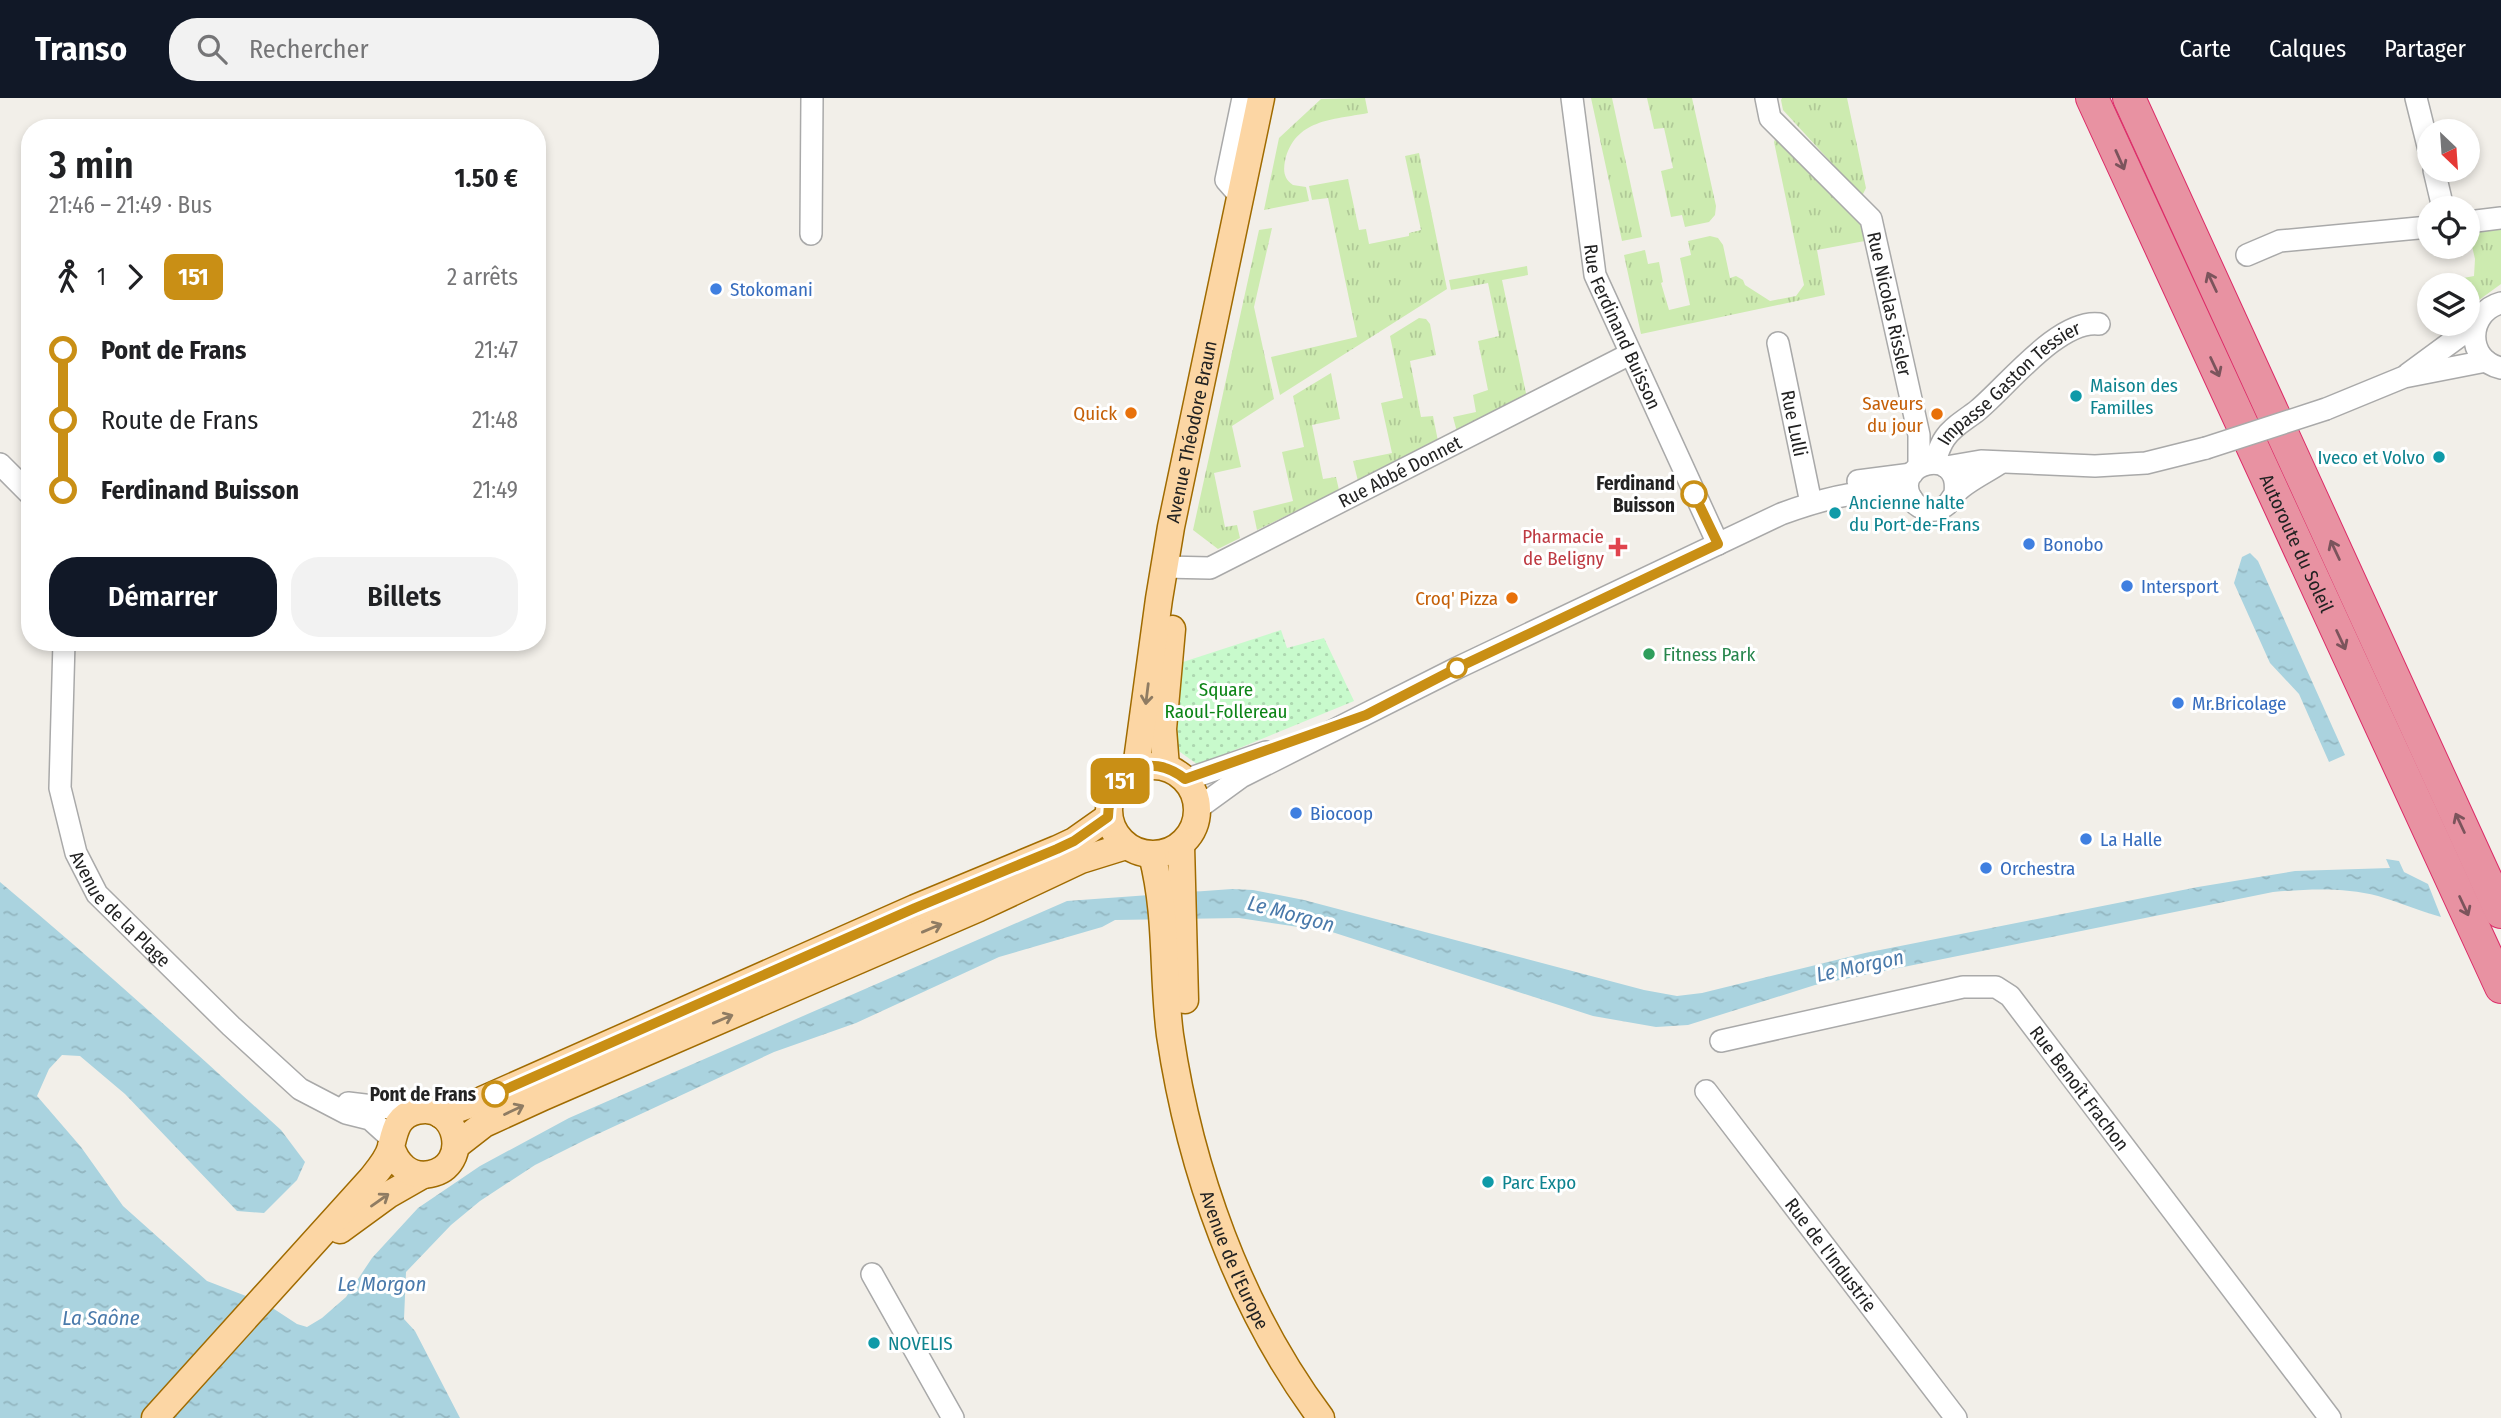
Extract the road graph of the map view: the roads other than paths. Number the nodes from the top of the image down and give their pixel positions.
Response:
1 (813, 98) edge
2 (1243, 98) edge
3 (1261, 98) edge
4 (1276, 98) edge
5 (1572, 98) edge
6 (1766, 98) edge
7 (2092, 98) edge
8 (2129, 98) edge
9 (2416, 98) edge
10 (2421, 119) edge
11 (1240, 196) junction
12 (2501, 218) edge
13 (2480, 221) edge
14 (2417, 227) edge
15 (811, 234) dead end
16 (2247, 255) dead end
17 (2501, 303) edge
18 (2480, 319) edge
19 (2099, 324) dead end
20 (2460, 336) edge
21 (2475, 336) edge
22 (1778, 343) dead end
23 (1630, 354) junction
24 (2493, 365) edge
25 (2404, 377) junction
26 (2000, 463) junction
27 (0, 464) edge
28 (1928, 467) junction
29 (21, 485) edge
30 (1955, 493) junction
31 (1912, 499) junction
32 (1811, 503) junction
33 (1718, 544) junction
34 (1171, 568) junction
35 (64, 651) edge
36 (1366, 715) junction
37 (1136, 768) junction
38 (1175, 773) junction
39 (1197, 809) junction
40 (1108, 817) junction
41 (1181, 845) junction
42 (1126, 846) junction
43 (1152, 855) junction
44 (1171, 884) junction
45 (2495, 899) edge
46 (2501, 987) edge
47 (1721, 1041) dead end
48 (1706, 1091) dead end
49 (327, 1104) junction
50 (415, 1111) junction
51 (442, 1115) junction
52 (391, 1142) junction
53 (457, 1145) junction
54 (423, 1175) junction
55 (287, 1272) junction
56 (872, 1273) dead end
57 (155, 1418) edge
58 (953, 1418) edge
59 (1321, 1418) edge
60 (1956, 1418) edge
61 (2330, 1418) edge

1 - 15 street
2 - 11 street
3 - 11 main road, Avenue Théodore Braun
4 - 34 main road, Avenue Théodore Braun
5 - 23 street, Rue Ferdinand Buisson
6 - 28 street, Rue Nicolas Rissler
7 -> 46 highway, Autoroute du Soleil
45 -> 8 highway, Autoroute du Soleil
9 - 10 street
11 - 34 main road, Avenue Théodore Braun
12 - 13 street
14 - 16 street
17 - 18 street
19 - 28 street, Impasse Gaston Tessier
20 - 25 street
21 - 24 street
22 - 32 street, Rue Lulli
23 - 33 street, Rue Ferdinand Buisson
23 - 34 street, Rue Abbé Donnet
24 - 25 street
25 - 26 street, bridge
26 - 28 street
26 - 30 street
27 - 29 street
28 - 30 street
28 - 31 street
28 - 32 street
30 - 31 street
31 - 32 street
32 - 33 street
33 - 36 street
34 -> 37 main road, Avenue Théodore Braun
34 - 38 main road, Avenue Théodore Braun
35 - 49 street, Avenue de la Plage
36 - 38 street
36 - 39 street
37 - 38 main road
37 - 40 main road
38 - 39 main road
39 - 41 main road
40 - 42 main road
40 - 51 main road
41 - 43 main road
41 - 44 main road, Avenue de l'Europe
42 - 43 main road
53 -> 42 main road
43 - 44 main road, Avenue de l'Europe
44 - 59 main road, Avenue de l'Europe
47 - 61 street, Rue Benoît Frachon
48 - 60 street, Rue de l'Industrie
49 - 50 street
49 - 52 street, Avenue de la Plage
50 - 51 main road
50 - 52 main road
51 - 53 main road
52 - 54 main road
52 - 55 main road
53 - 54 main road
55 -> 54 main road
55 - 57 main road
56 - 58 street

